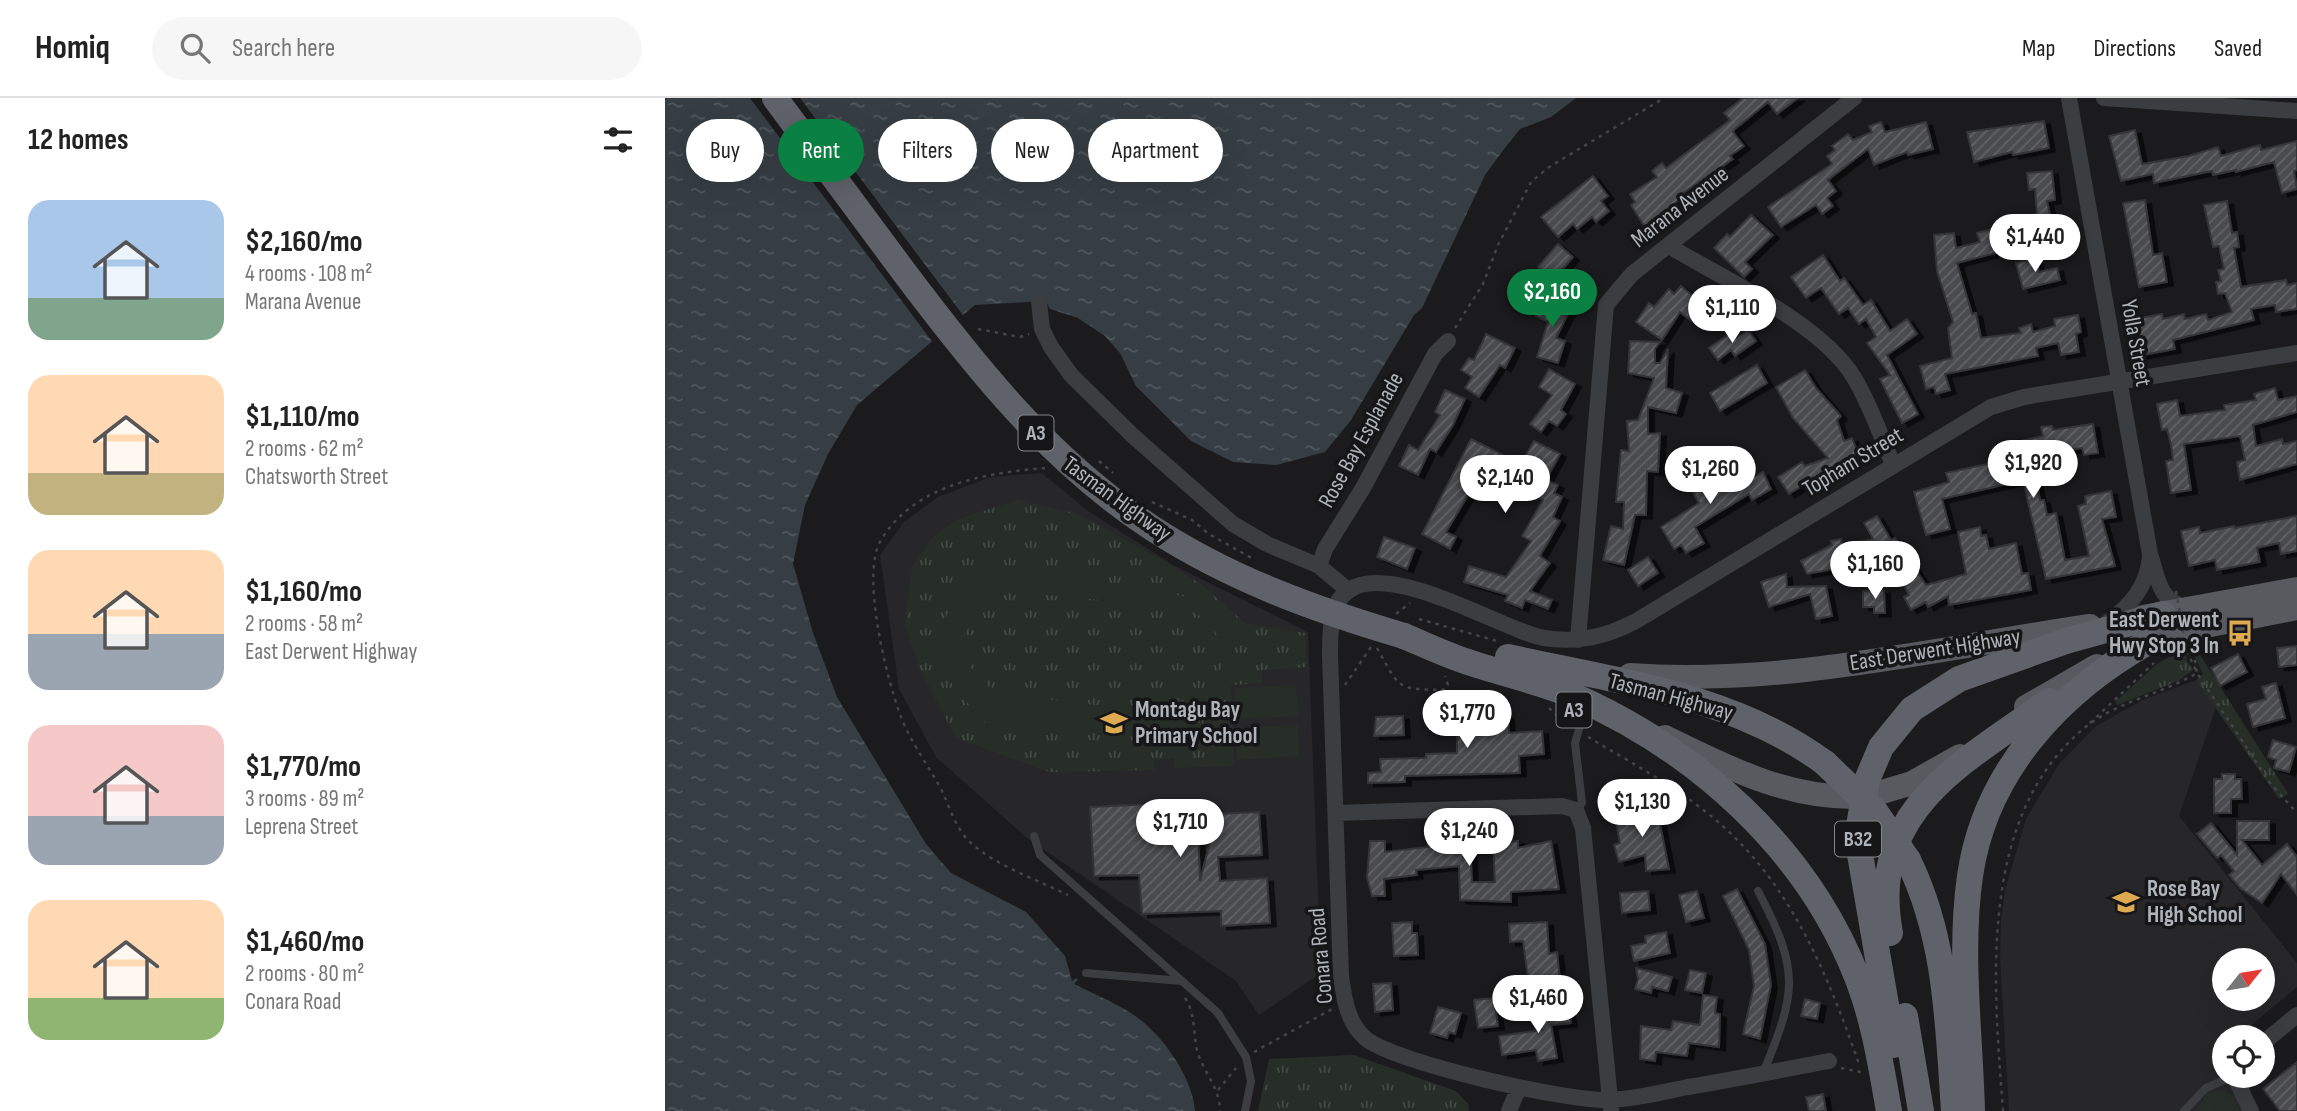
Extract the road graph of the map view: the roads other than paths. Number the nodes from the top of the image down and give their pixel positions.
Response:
1 (775, 98) edge
2 (1854, 98) edge
3 (2069, 98) edge
4 (2104, 98) edge
5 (2297, 111) edge
6 (1669, 246) junction
7 (1039, 302) dead end
8 (1448, 341) road end
9 (2297, 353) edge
10 (2120, 382) junction
11 (1893, 464) junction
12 (2150, 554) junction
13 (1319, 566) junction
14 (2297, 589) edge
15 (1349, 591) junction
16 (2297, 608) edge
17 (2180, 611) junction
18 (1405, 622) junction
19 (2107, 623) junction
20 (1578, 640) junction
21 (2154, 651) junction
22 (2092, 668) junction
23 (1570, 670) junction
24 (1581, 706) junction
25 (1576, 810) junction
26 (1336, 813) junction
27 (1034, 836) dead end
28 (1758, 891) dead end
29 (1086, 973) dead end
30 (1182, 981) junction
31 (2297, 1015) edge
32 (2275, 1033) edge
33 (1829, 1061) road end
34 (1763, 1073) junction
35 (2212, 1085) edge
36 (1519, 1087) junction
37 (2240, 1088) edge
38 (1611, 1106) edge
39 (1245, 1111) edge
40 (1509, 1111) edge
41 (1880, 1111) edge
42 (1889, 1111) edge
43 (1901, 1111) edge
44 (1921, 1111) edge
45 (1954, 1111) edge
46 (1972, 1111) edge
47 (2183, 1111) edge
48 (2251, 1111) edge

1 - 18 highway, Tasman Highway / A3, bridge
2 - 6 street, Marana Avenue
3 - 10 street, Yolla Street
4 - 5 street
6 - 11 street
6 - 20 street, Marana Avenue
7 - 13 street
8 - 13 street, Rose Bay Esplanade
9 - 10 street, Topham Street
10 - 11 street, Topham Street
10 - 12 street, Yolla Street
11 - 20 street, Topham Street
12 - 17 street, Yolla Street
12 - 19 street, Yolla Street
13 - 15 street
14 - 17 main road, East Derwent Highway / B32
15 - 20 street, Topham Street
15 - 26 street, Conara Road
16 - 21 main road
17 - 19 main road, East Derwent Highway / B32
17 - 43 highway, B32
18 - 23 highway, Tasman Highway / A3
18 - 24 highway, Tasman Highway / A3
19 - 23 main road, East Derwent Highway / B32
21 - 22 main road
21 - 46 highway
22 - 24 main road, A3
22 - 44 highway
23 - 45 highway, Tasman Highway / A3, bridge
24 - 25 lane
24 - 41 highway, A3
24 - 42 highway, Tasman Highway / A3
25 - 26 street
25 - 38 street
26 - 36 street, Conara Road
27 - 30 lane
28 - 34 lane
29 - 30 lane
30 - 39 lane
31 - 32 street
33 - 34 street, Conara Road
34 - 38 street, Conara Road
35 - 47 lane
36 - 38 street, Conara Road
36 - 40 street
37 - 48 street

